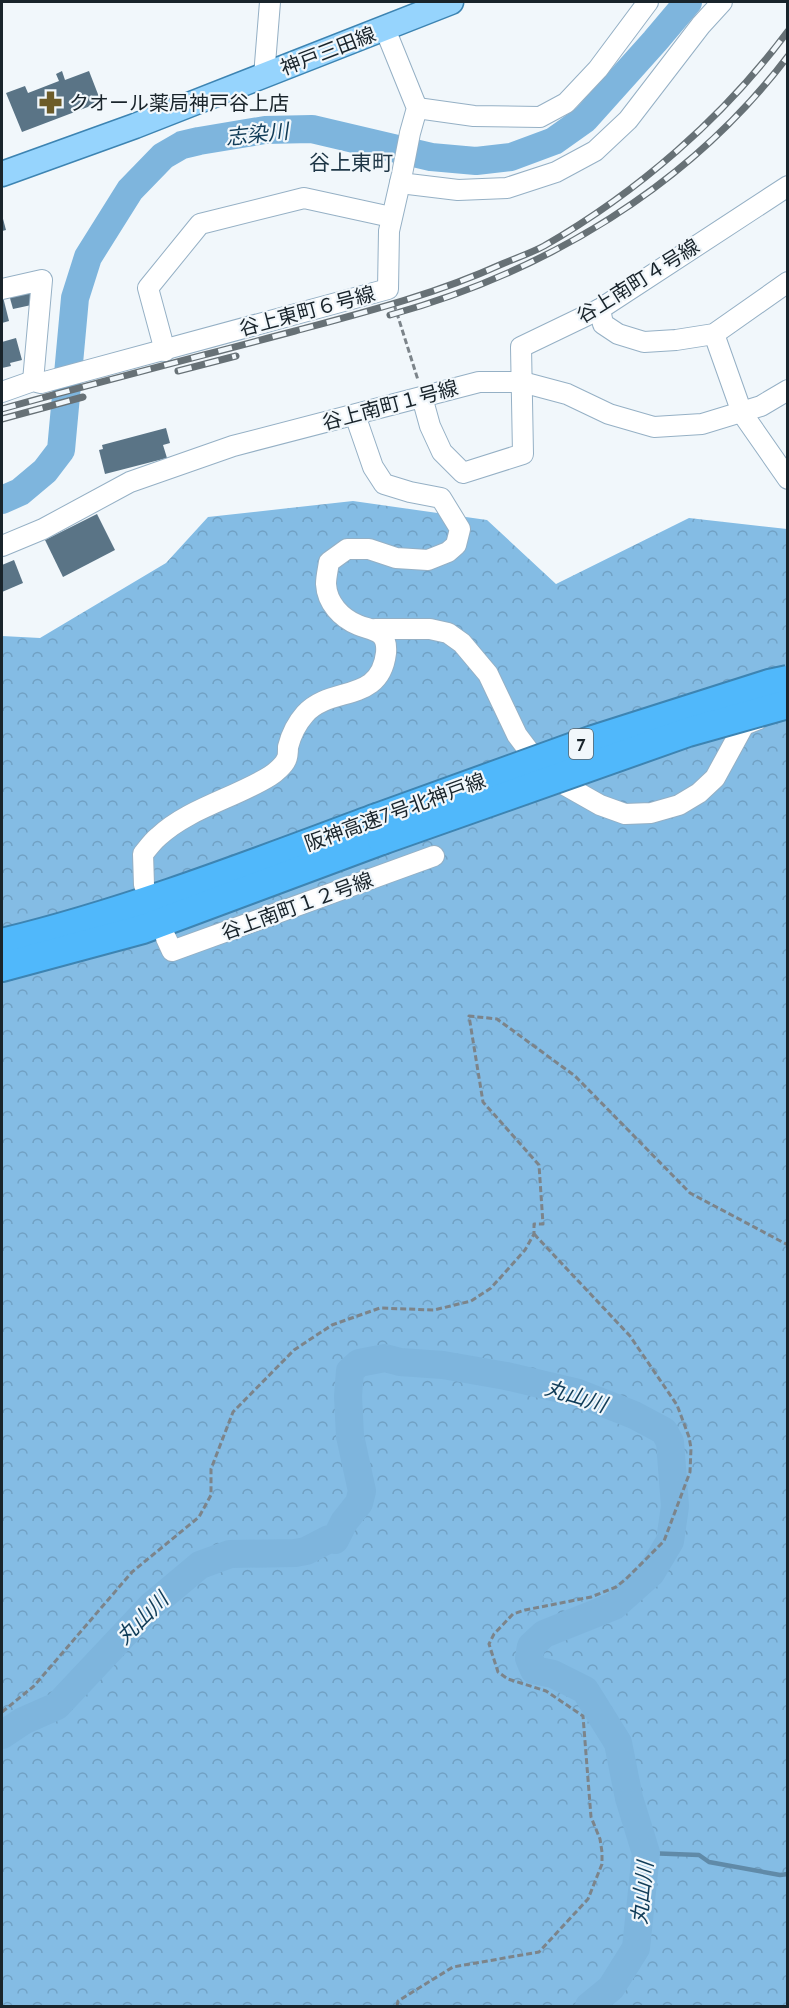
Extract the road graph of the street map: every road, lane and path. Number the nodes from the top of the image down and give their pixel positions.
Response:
1 (451, 2) edge
2 (648, 2) edge
3 (722, 2) edge
4 (269, 6) edge
5 (385, 29) junction
6 (264, 76) junction
7 (417, 108) junction
8 (2, 174) edge
9 (401, 178) junction
10 (788, 186) edge
11 (391, 218) junction
12 (788, 282) edge
13 (2, 289) edge
14 (600, 309) junction
15 (401, 323) dead end
16 (714, 334) junction
17 (165, 351) junction
18 (33, 381) junction
19 (522, 382) junction
20 (420, 390) junction
21 (788, 390) edge
22 (2, 392) edge
23 (742, 413) junction
24 (355, 416) junction
25 (788, 479) edge
26 (2, 546) edge
27 (375, 629) junction
28 (788, 680) edge
29 (788, 705) edge
30 (379, 829) junction
31 (434, 856) dead end
32 (144, 885) dead end
33 (166, 938) dead end
34 (2, 943) edge
35 (2, 967) edge
36 (534, 1234) junction
37 (788, 1245) edge
38 (2, 1712) edge
39 (397, 2007) edge

1 - 5 main road, 神戸三田線
2 - 7 street
3 - 9 street
4 - 6 street
5 - 6 main road, 神戸三田線
5 - 7 street
6 - 8 main road, 神戸三田線
7 - 9 street, 谷上東町６号線
9 - 11 street, 谷上東町６号線
10 - 14 street, 谷上南町４号線
11 - 17 street, 谷上東町６号線
11 - 17 street
12 - 16 street
13 - 18 street
14 - 16 street
14 - 19 street, 谷上南町４号線
15 - 20 path
16 - 23 street
17 - 18 street, 谷上東町６号線
18 - 22 street, 谷上東町６号線
19 - 20 street, 谷上南町１号線
19 - 20 street, 谷上南町４号線
19 - 23 street, 谷上南町１号線
20 - 24 street, 谷上南町１号線
21 - 23 street, 谷上南町１号線
23 - 25 street
24 - 26 street, 谷上南町１号線
24 - 27 street
27 - 29 street
27 - 32 street
28 - 30 highway, 阪神高速7号北神戸線 / 7, bridge
29 - 30 highway, 阪神高速7号北神戸線 / 7, bridge
30 - 34 highway, 阪神高速7号北神戸線 / 7
30 - 35 highway, 阪神高速7号北神戸線 / 7
31 - 33 street, 谷上南町１２号線
36 - 37 path
36 - 38 path
36 - 39 path

